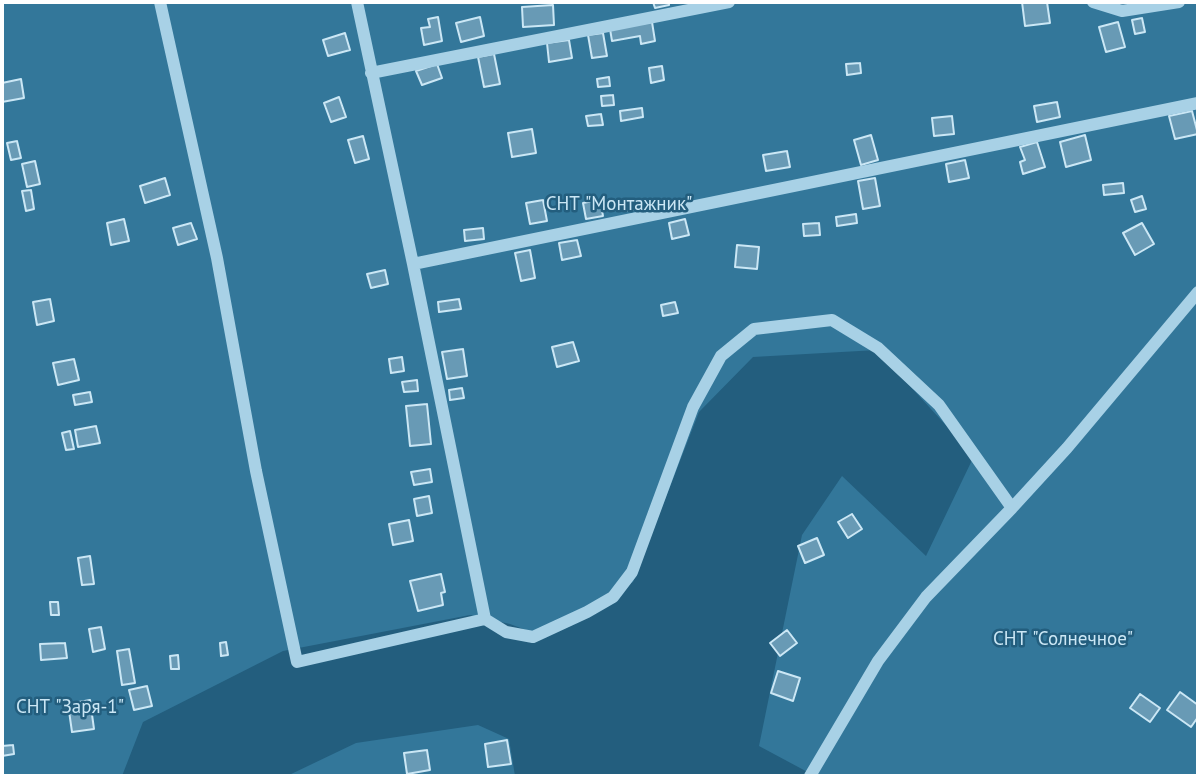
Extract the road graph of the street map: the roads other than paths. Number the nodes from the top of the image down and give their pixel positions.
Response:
1 (160, 2) edge
2 (357, 2) edge
3 (729, 2) edge
4 (1093, 2) edge
5 (1179, 2) edge
6 (371, 73) junction
7 (1198, 103) edge
8 (413, 264) junction
9 (1198, 292) edge
10 (1012, 508) junction
11 (485, 619) junction
12 (810, 776) edge

1 - 11 street
2 - 6 street
3 - 6 street
4 - 5 street
6 - 8 street
7 - 8 street
8 - 11 street
9 - 10 street
10 - 11 street
10 - 12 street

